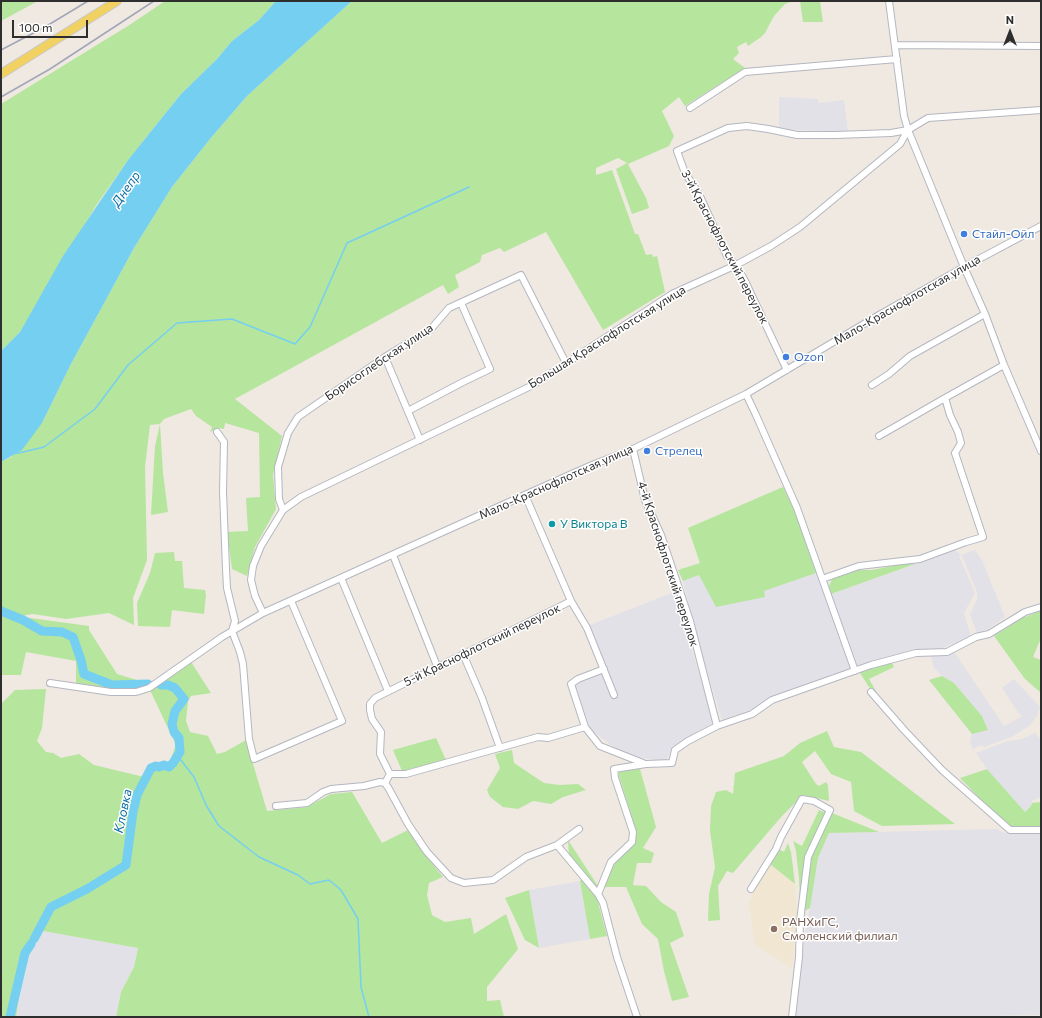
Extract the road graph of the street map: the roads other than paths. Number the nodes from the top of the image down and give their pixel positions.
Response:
1 (117, 1) edge
2 (888, 1) edge
3 (896, 45) junction
4 (1041, 46) edge
5 (896, 59) junction
6 (1, 74) edge
7 (690, 108) dead end
8 (1041, 110) edge
9 (908, 130) junction
10 (1041, 226) edge
11 (736, 265) junction
12 (964, 267) junction
13 (460, 303) junction
14 (984, 314) junction
15 (385, 357) junction
16 (566, 363) junction
17 (1004, 365) junction
18 (787, 370) junction
19 (872, 385) dead end
20 (746, 394) junction
21 (945, 398) junction
22 (408, 411) junction
23 (217, 432) dead end
24 (879, 436) dead end
25 (420, 440) junction
26 (633, 449) junction
27 (1041, 451) edge
28 (525, 495) junction
29 (283, 510) junction
30 (393, 555) junction
31 (341, 578) junction
32 (822, 579) junction
33 (291, 601) junction
34 (571, 601) junction
35 (1041, 607) edge
36 (263, 613) junction
37 (232, 631) junction
38 (463, 654) junction
39 (437, 666) junction
40 (604, 669) junction
41 (854, 671) junction
42 (50, 683) dead end
43 (388, 691) junction
44 (871, 692) dead end
45 (614, 695) dead end
46 (717, 726) junction
47 (585, 727) junction
48 (500, 748) junction
49 (646, 764) junction
50 (390, 774) junction
51 (385, 783) junction
52 (276, 806) dead end
53 (579, 829) dead end
54 (1041, 830) edge
55 (557, 845) junction
56 (751, 890) dead end
57 (598, 894) junction
58 (637, 1017) edge
59 (792, 1017) edge

1 - 6 main road
2 - 3 street
3 - 4 street
3 - 5 street
5 - 7 street
5 - 9 street
8 - 9 street, Большая Краснофлотская улица
9 - 11 street, Большая Краснофлотская улица
9 - 11 street, 3-й Краснофлотский переулок
9 - 12 street
10 - 12 street, Мало-Краснофлотская улица
11 - 16 street, Большая Краснофлотская улица
11 - 18 street, 3-й Краснофлотский переулок
12 - 14 street
12 - 18 street, Мало-Краснофлотская улица
13 - 15 street, Борисоглебская улица
13 - 16 street, Борисоглебская улица
13 - 22 street
14 - 17 street
14 - 19 street
15 - 22 street
15 - 29 street, Борисоглебская улица
16 - 25 street, Большая Краснофлотская улица
17 - 21 street
17 - 27 street
18 - 20 street, Мало-Краснофлотская улица
20 - 26 street, Мало-Краснофлотская улица
20 - 32 street
21 - 24 street
21 - 32 street
22 - 25 street
23 - 37 street
25 - 29 street, Большая Краснофлотская улица
26 - 28 street, Мало-Краснофлотская улица
26 - 46 street, 4-й Краснофлотский переулок
28 - 30 street, Мало-Краснофлотская улица
28 - 34 street, 5-й Краснофлотский переулок
29 - 36 street, Большая Краснофлотская улица
30 - 31 street, Мало-Краснофлотская улица
30 - 39 street
31 - 33 street, Мало-Краснофлотская улица
31 - 43 street
32 - 41 street
33 - 36 street, Мало-Краснофлотская улица
33 - 37 street
34 - 38 street, 5-й Краснофлотский переулок
34 - 40 street
35 - 41 street
36 - 37 street, Мало-Краснофлотская улица
37 - 42 street, Мало-Краснофлотская улица
38 - 39 street, 5-й Краснофлотский переулок
38 - 48 street
39 - 43 street, 5-й Краснофлотский переулок
40 - 45 street
40 - 47 street
41 - 46 street
43 - 50 street, 5-й Краснофлотский переулок
44 - 54 street
46 - 49 street
47 - 48 street
47 - 49 street
48 - 50 street
49 - 57 street
50 - 51 street
51 - 52 street
51 - 55 street
53 - 55 street
55 - 57 street
56 - 59 street
57 - 58 street

